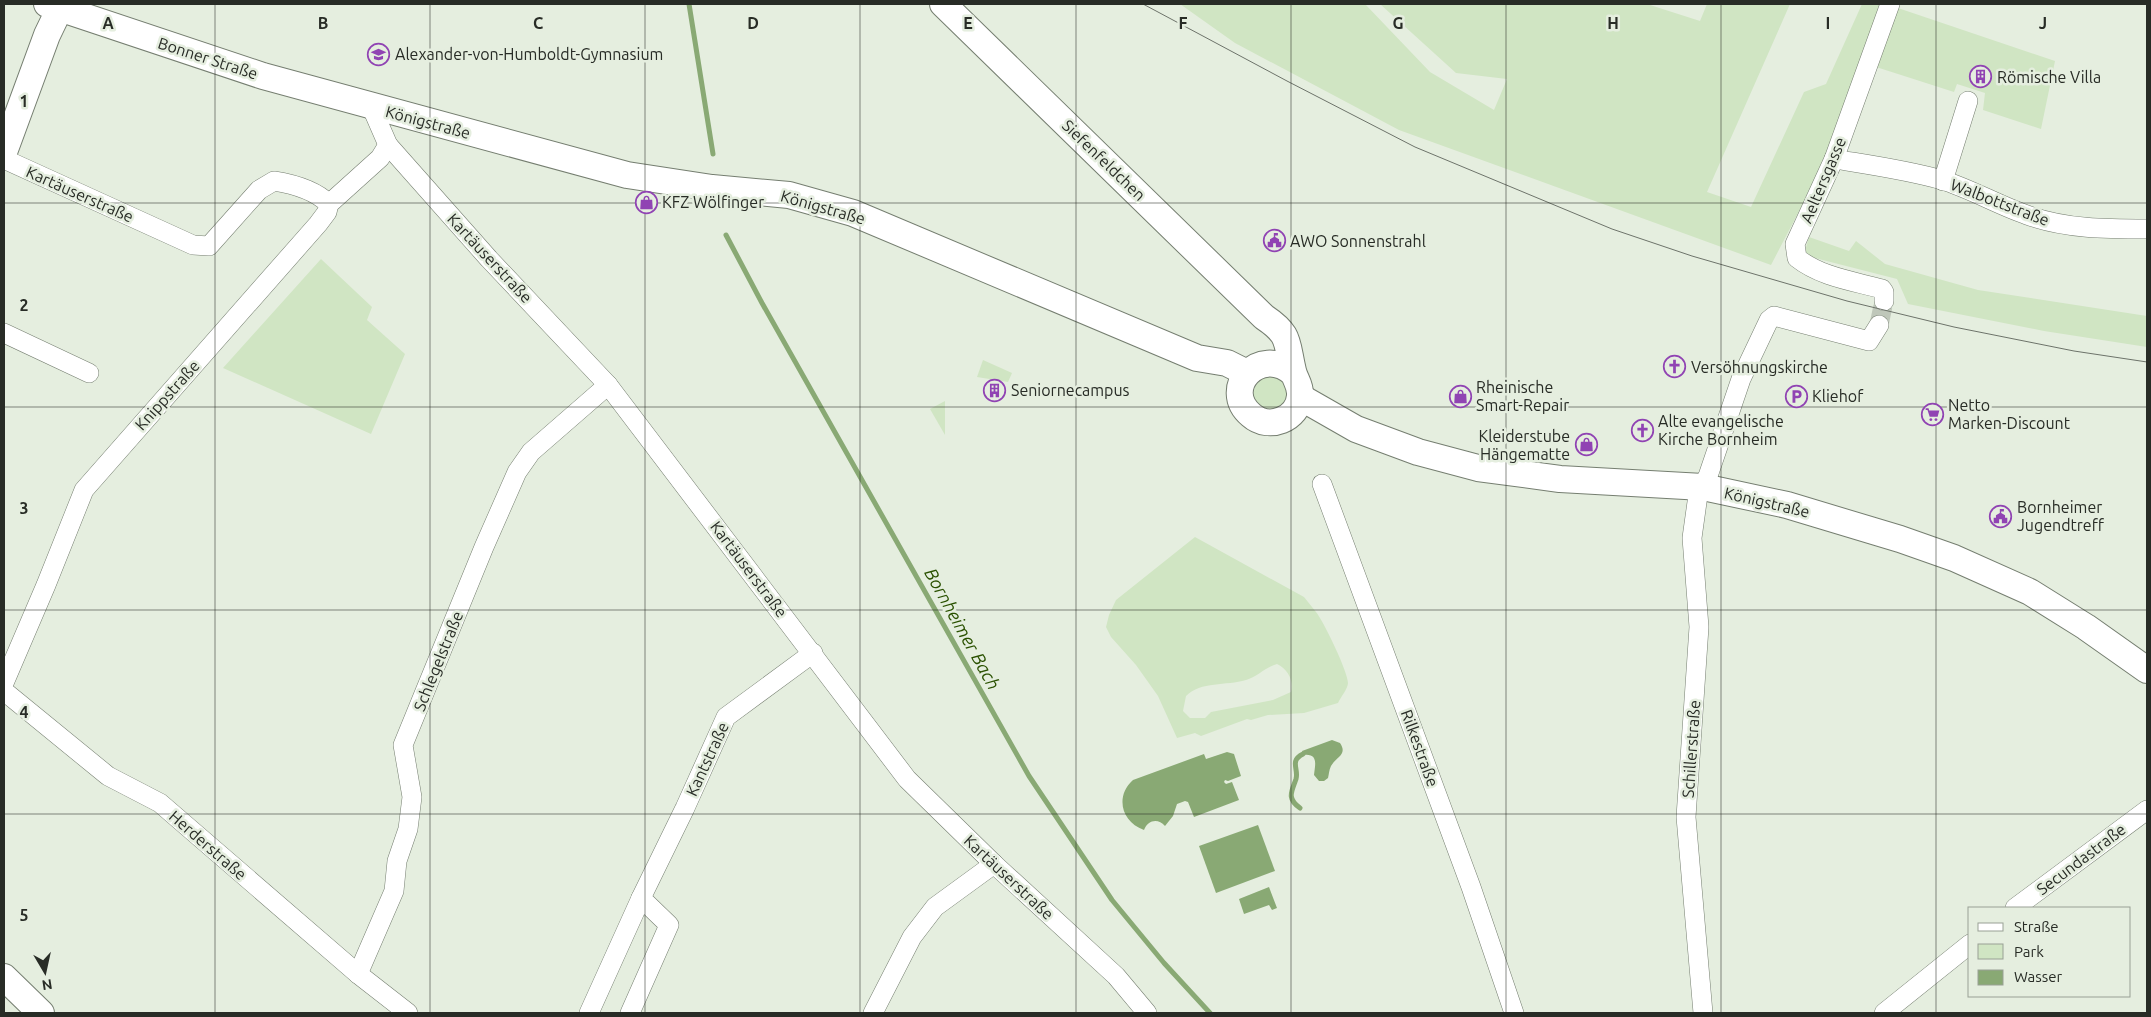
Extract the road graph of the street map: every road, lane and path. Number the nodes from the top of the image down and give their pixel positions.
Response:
1 (943, 4) edge
2 (1890, 4) edge
3 (56, 5) edge
4 (1968, 101) dead end
5 (371, 106) junction
6 (388, 145) junction
7 (4, 152) edge
8 (1834, 158) junction
9 (4, 159) edge
10 (1943, 181) junction
11 (329, 204) junction
12 (2147, 229) edge
13 (1884, 301) dead end
14 (1264, 317) junction
15 (1879, 325) tunnel mouth
16 (4, 333) edge
17 (89, 372) dead end
18 (1252, 376) junction
19 (608, 386) junction
20 (1296, 394) junction
21 (1322, 484) dead end
22 (1703, 487) junction
23 (813, 653) junction
24 (2147, 670) edge
25 (4, 683) edge
26 (4, 691) edge
27 (2147, 810) edge
28 (994, 864) junction
29 (641, 898) junction
30 (2016, 907) edge
31 (1968, 946) edge
32 (358, 974) junction
33 (4, 977) edge
34 (405, 1012) edge
35 (41, 1013) edge
36 (588, 1013) edge
37 (630, 1013) edge
38 (873, 1013) edge
39 (1147, 1013) edge
40 (1514, 1013) edge
41 (1703, 1013) edge
42 (1884, 1013) edge

1 - 14 street, Siefenfeldchen
2 - 8 street, Aeltersgasse
3 - 5 street, Bonner Straße
3 - 7 street
4 - 10 street, Walbottstraße
5 - 6 street, Kartäuserstraße
5 - 18 street, Königstraße
6 - 11 street, Knippstraße
6 - 19 street, Kartäuserstraße
8 - 10 street, Walbottstraße
8 - 13 street, Aeltersgasse
9 - 11 street, Kartäuserstraße
10 - 12 street, Walbottstraße
11 - 25 street, Knippstraße
14 - 18 street
14 - 20 street, Siefenfeldchen
15 - 22 street
16 - 17 street
18 - 20 street, Königstraße
18 - 20 street
19 - 23 street, Kartäuserstraße
19 - 32 street, Schlegelstraße
20 - 22 street, Königstraße
21 - 40 street, Rilkestraße
22 - 24 street, Königstraße
22 - 41 street, Schillerstraße
23 - 28 street, Kartäuserstraße
23 - 29 street, Kantstraße
26 - 32 street, Herderstraße
27 - 30 street, Secundastraße
28 - 38 street
28 - 39 street, Kartäuserstraße
29 - 36 street, Kantstraße
29 - 37 street
31 - 42 street
32 - 34 street, Herderstraße
33 - 35 street

